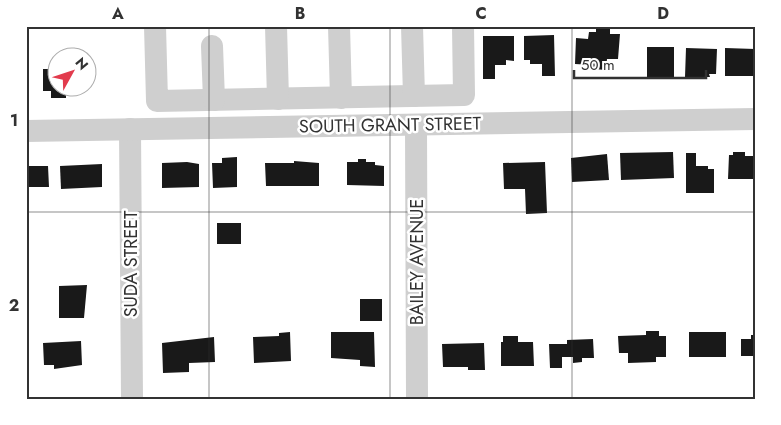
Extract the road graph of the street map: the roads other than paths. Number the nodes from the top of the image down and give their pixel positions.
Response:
1 (155, 26) edge
2 (276, 26) edge
3 (339, 26) edge
4 (412, 26) edge
5 (462, 26) edge
6 (212, 46) dead end
7 (414, 96) junction
8 (341, 98) junction
9 (278, 99) junction
10 (214, 100) junction
11 (755, 119) edge
12 (416, 125) junction
13 (130, 129) junction
14 (26, 131) edge
15 (132, 399) edge
16 (417, 399) edge

1 - 10 street
2 - 9 street
3 - 8 street
4 - 7 street
5 - 7 street
6 - 10 street
7 - 8 street
8 - 9 street
9 - 10 street
11 - 12 street, SOUTH GRANT STREET
12 - 13 street, SOUTH GRANT STREET
12 - 16 street, BAILEY AVENUE
13 - 14 street, SOUTH GRANT STREET
13 - 15 street, SUDA STREET

